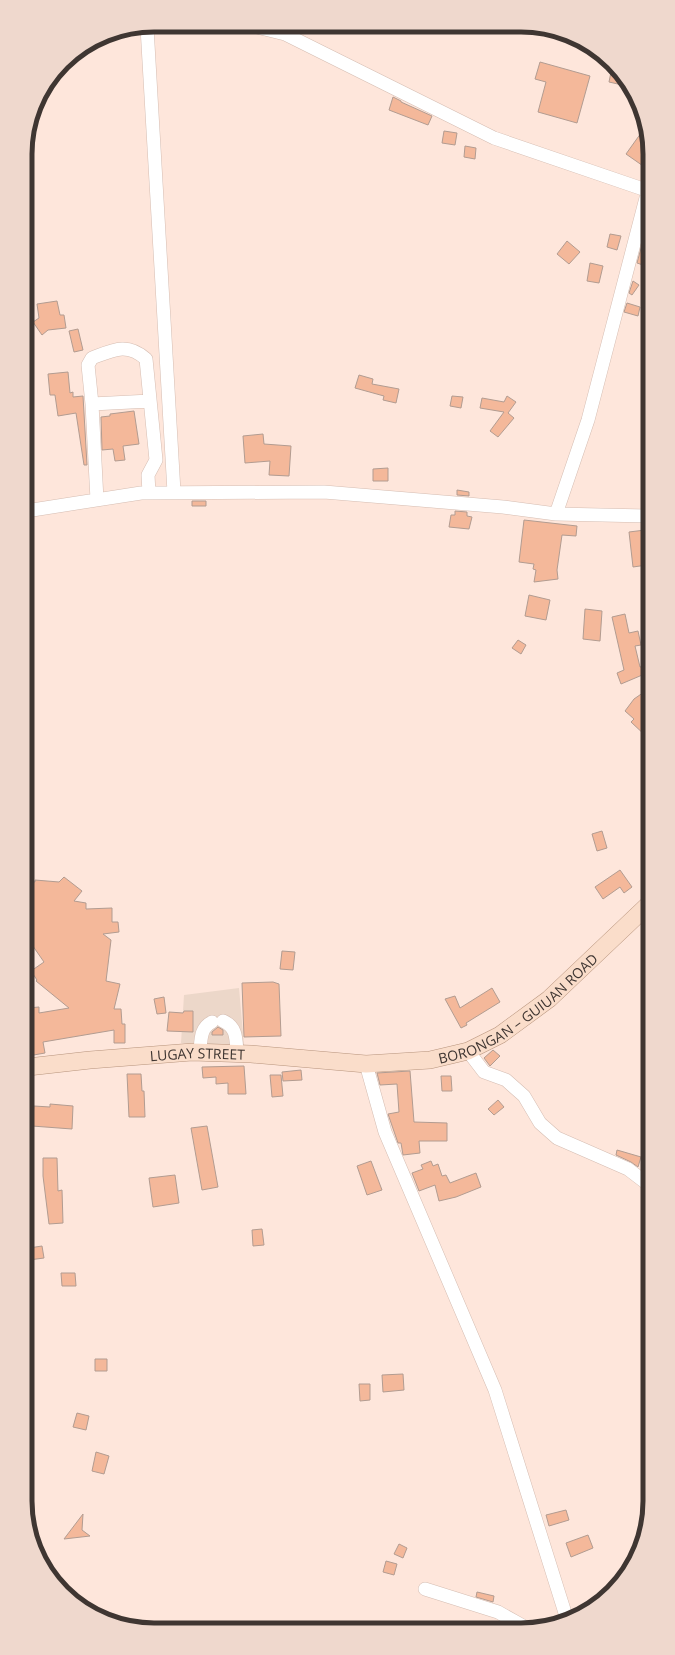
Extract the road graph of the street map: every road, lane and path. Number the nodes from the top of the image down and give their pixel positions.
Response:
1 (147, 32) edge
2 (277, 32) edge
3 (643, 189) edge
4 (643, 209) edge
5 (150, 401) junction
6 (92, 404) junction
7 (174, 492) junction
8 (149, 493) junction
9 (97, 500) junction
10 (32, 510) edge
11 (556, 514) junction
12 (643, 516) edge
13 (643, 910) edge
14 (468, 1050) junction
15 (200, 1052) junction
16 (237, 1053) junction
17 (366, 1064) junction
18 (32, 1067) edge
19 (643, 1180) edge
20 (425, 1589) dead end
21 (563, 1616) edge
22 (518, 1623) edge

1 - 7 street
2 - 3 street
4 - 11 street
5 - 6 street
5 - 6 street
5 - 8 street
6 - 9 street
7 - 8 street
7 - 11 street
8 - 9 street
9 - 10 street
11 - 12 street
13 - 14 main road, BORONGAN – GUIUAN ROAD
14 - 17 main road, BORONGAN – GUIUAN ROAD
14 - 19 street
15 - 16 main road, LUGAY STREET
15 - 16 street
15 - 18 main road, LUGAY STREET
16 - 17 main road, LUGAY STREET
17 - 21 street
20 - 22 street

